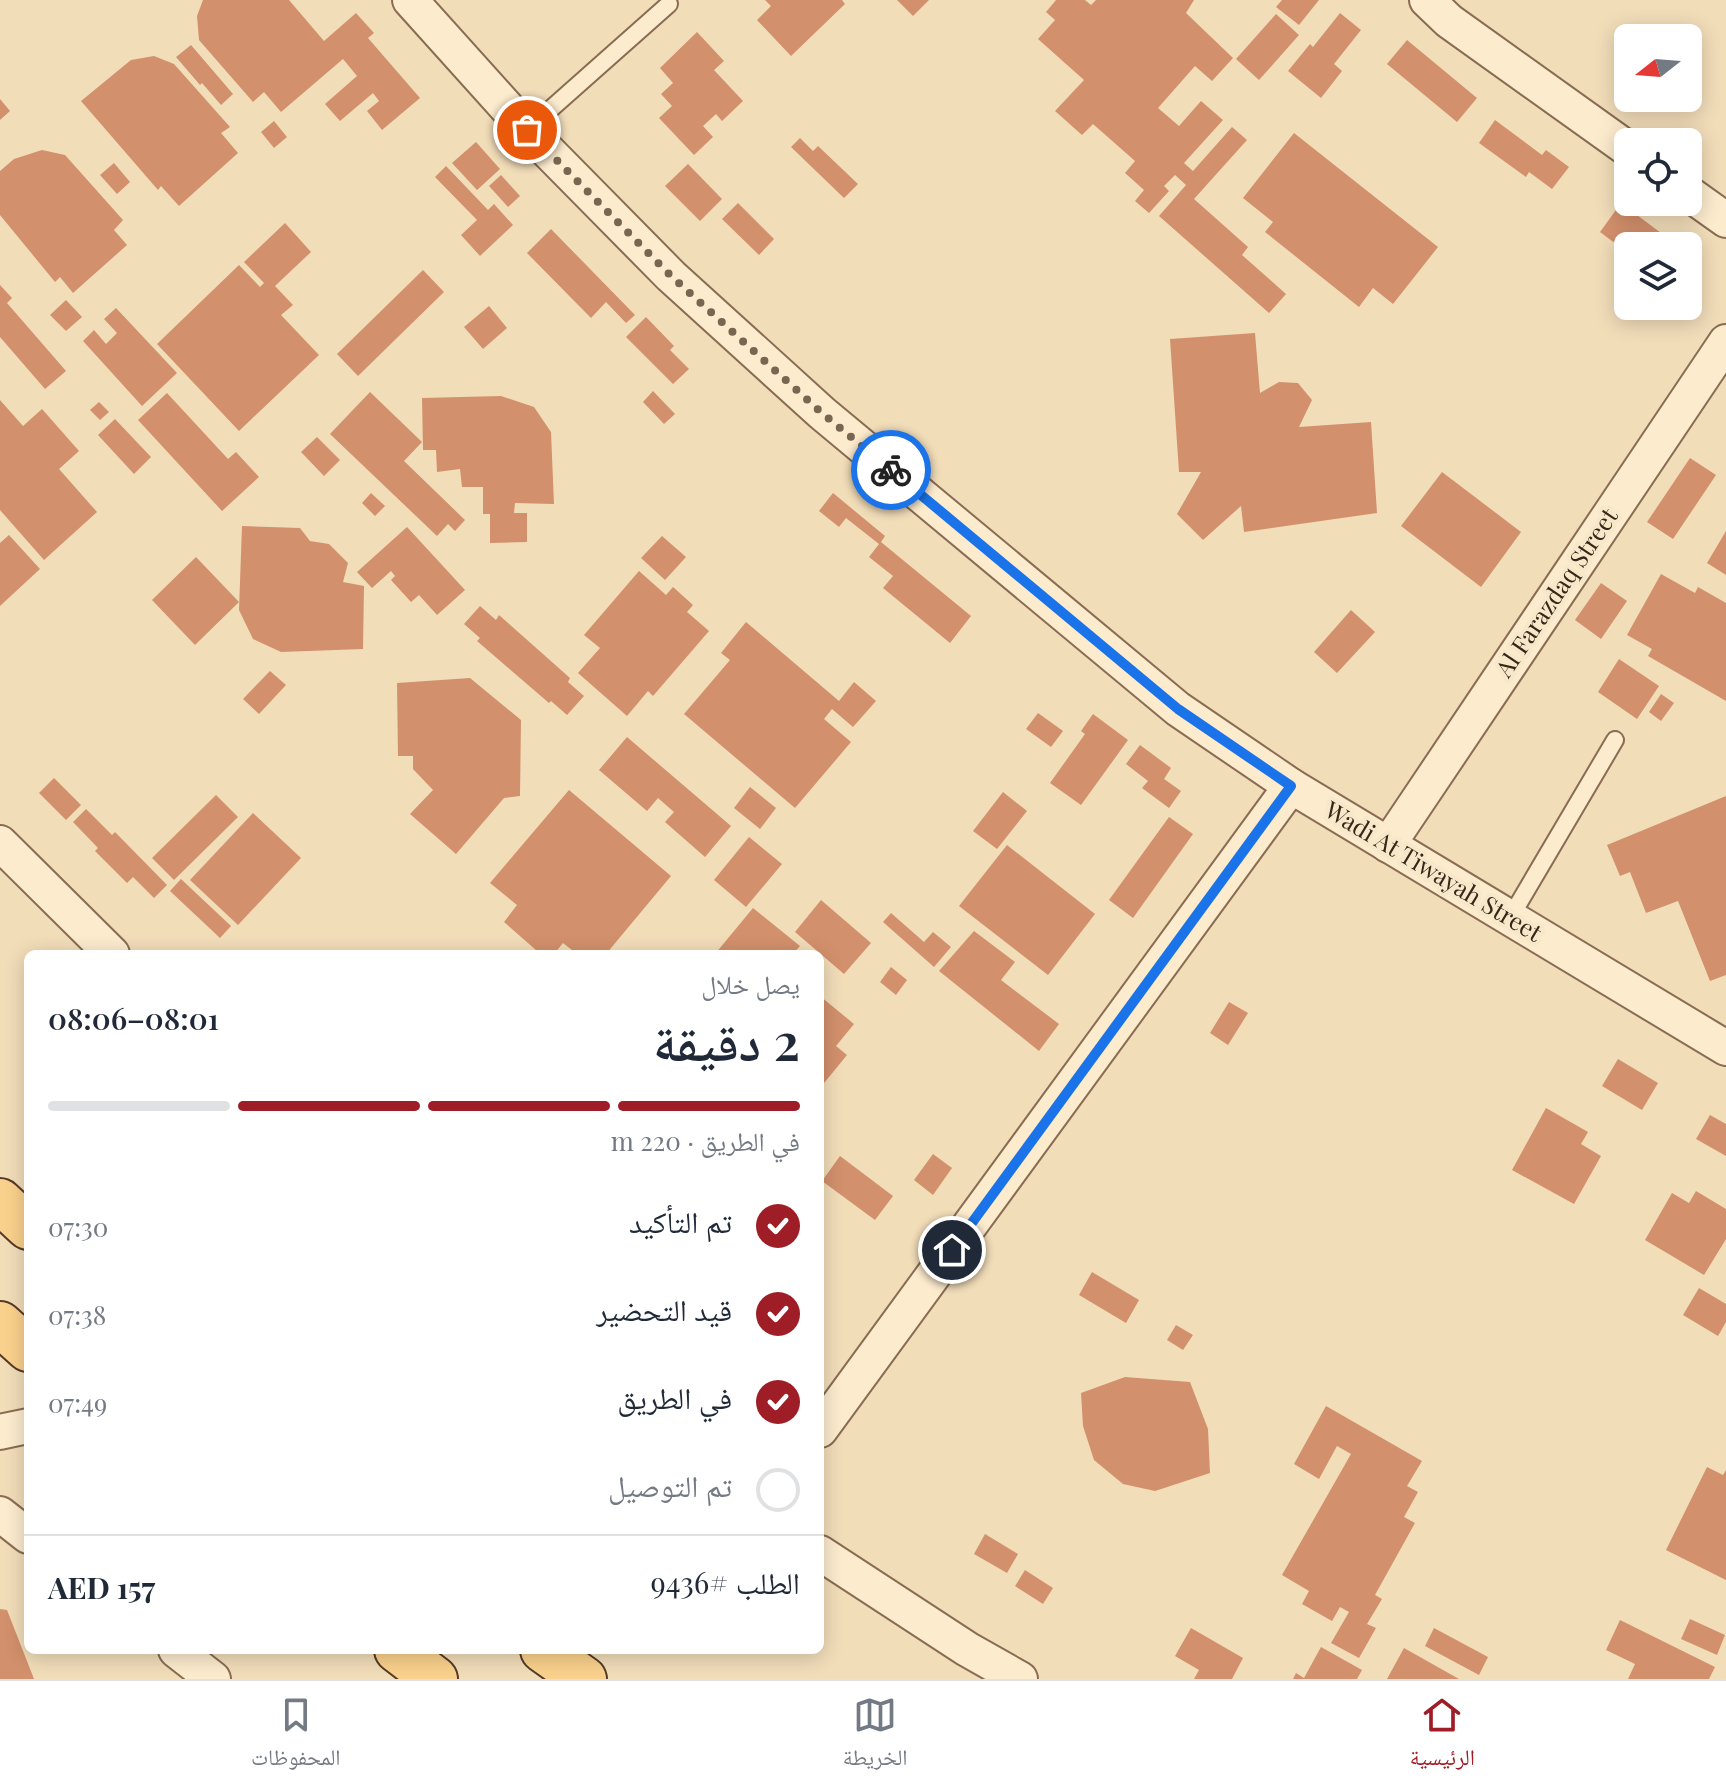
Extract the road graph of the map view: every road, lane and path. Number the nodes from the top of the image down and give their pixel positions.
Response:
1 (410, 0) edge
2 (1427, 0) edge
3 (669, 4) dead end
4 (527, 130) junction
5 (1614, 139) edge
6 (1702, 203) edge
7 (1726, 220) edge
8 (1726, 342) edge
9 (1615, 740) dead end
10 (1291, 786) junction
11 (0, 843) edge
12 (1388, 845) junction
13 (1510, 918) junction
14 (108, 950) edge
15 (1726, 1048) edge
16 (0, 1201) edge
17 (24, 1223) edge
18 (0, 1324) edge
19 (24, 1345) edge
20 (824, 1425) edge
21 (24, 1427) edge
22 (0, 1432) edge
23 (0, 1514) edge
24 (24, 1533) edge
25 (824, 1556) edge
26 (181, 1654) edge
27 (402, 1654) edge
28 (549, 1654) edge
29 (213, 1679) edge
30 (435, 1679) edge
31 (584, 1679) edge
32 (1020, 1679) edge

1 - 4 street, Wadi At Tiwayah Street
2 - 5 street
3 - 4 lane
4 - 10 street, Wadi At Tiwayah Street
6 - 7 street
8 - 12 street, Al Farazdaq Street
9 - 13 lane
10 - 12 street, Wadi At Tiwayah Street
10 - 20 street
11 - 14 street
12 - 13 street, Wadi At Tiwayah Street
13 - 15 street, Wadi At Tiwayah Street
16 - 17 main road
18 - 19 main road
21 - 22 street
23 - 24 street
25 - 32 street
26 - 29 street
27 - 30 main road
28 - 31 main road

